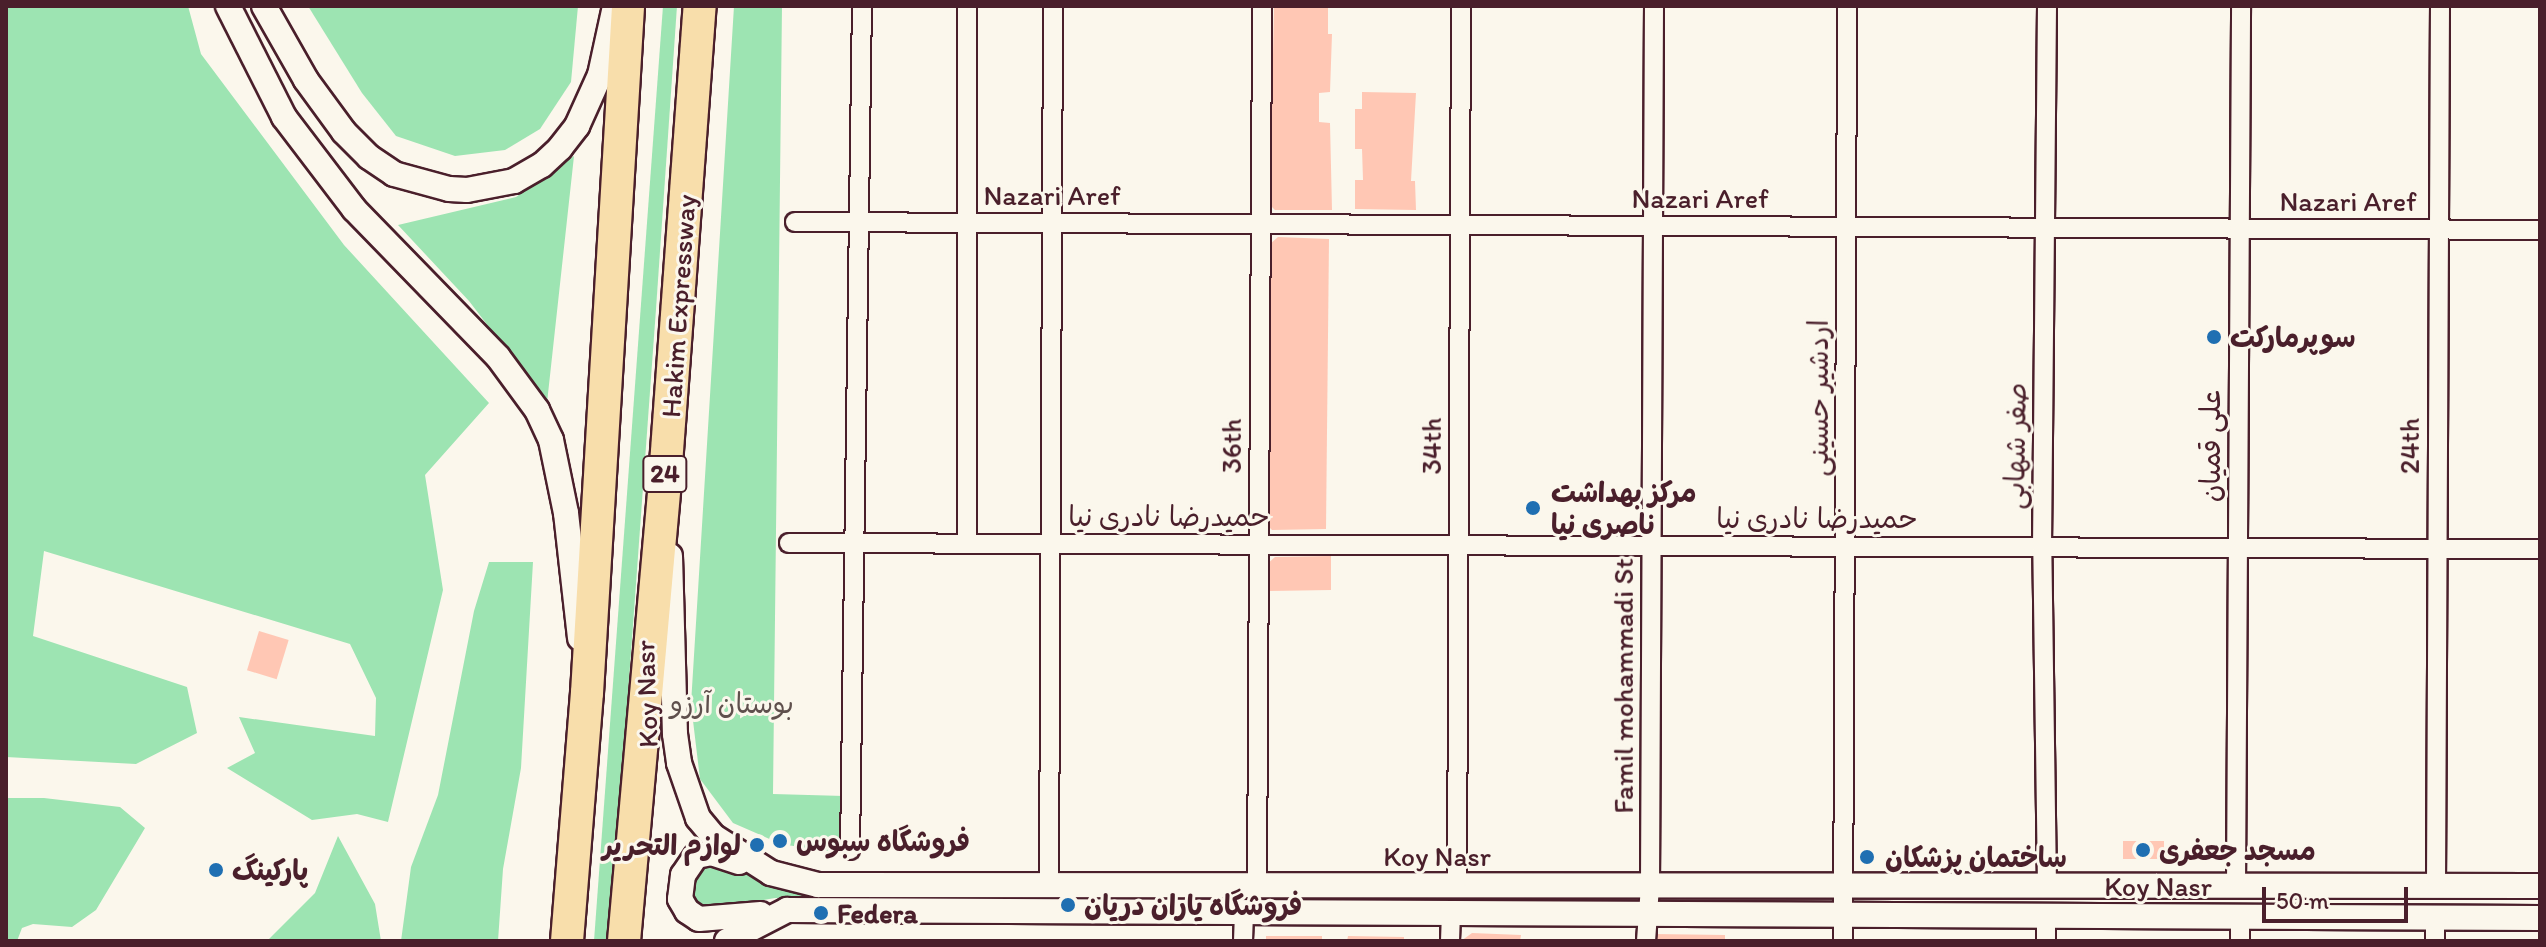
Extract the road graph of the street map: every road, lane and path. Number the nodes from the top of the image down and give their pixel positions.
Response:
1 (228, 6) edge
2 (264, 6) edge
3 (615, 6) edge
4 (628, 6) edge
5 (700, 6) edge
6 (862, 6) edge
7 (967, 6) edge
8 (1053, 6) edge
9 (1262, 6) edge
10 (1461, 6) edge
11 (1654, 6) edge
12 (1847, 6) edge
13 (2047, 6) edge
14 (2241, 6) edge
15 (2440, 6) edge
16 (795, 222) dead end
17 (859, 222) junction
18 (967, 223) junction
19 (1051, 223) junction
20 (1260, 224) junction
21 (1460, 225) junction
22 (1653, 226) junction
23 (1846, 227) junction
24 (2045, 228) junction
25 (2239, 228) junction
26 (2439, 230) junction
27 (2540, 230) edge
28 (665, 478) junction
29 (789, 543) dead end
30 (855, 543) junction
31 (967, 543) junction
32 (1051, 543) junction
33 (1258, 544) junction
34 (1458, 545) junction
35 (1652, 546) junction
36 (1845, 546) junction
37 (2042, 547) junction
38 (2238, 548) junction
39 (2437, 548) junction
40 (2540, 549) edge
41 (587, 693) junction
42 (850, 850) dead end
43 (771, 873) junction
44 (1049, 886) junction
45 (1257, 886) junction
46 (1457, 886) junction
47 (1650, 886) junction
48 (1844, 886) junction
49 (2047, 886) junction
50 (2236, 886) junction
51 (2436, 886) junction
52 (2540, 886) edge
53 (787, 910) junction
54 (1244, 912) junction
55 (1451, 913) junction
56 (1646, 914) junction
57 (1844, 915) junction
58 (2046, 916) junction
59 (2540, 918) edge
60 (2240, 929) edge
61 (2435, 929) edge
62 (567, 941) edge
63 (624, 941) edge
64 (727, 941) edge
65 (1243, 941) edge
66 (1450, 941) edge
67 (1646, 941) edge
68 (1843, 941) edge
69 (2046, 941) edge

1 - 41 main road
2 - 3 main road
4 - 41 highway, 24
5 - 28 highway, Hakim Expressway / 24
6 - 17 street
7 - 18 street
8 - 19 street
9 - 20 street, 36th
10 - 21 street, 34th
11 - 22 street, Famil mohammadi St
12 - 23 street, اردشیر حسینی
13 - 24 street, صفر شهابی
14 - 25 street, علی قمیان
15 - 26 street, 24th
16 - 17 street, Nazari Aref
17 - 18 street, Nazari Aref
17 - 30 street
18 - 19 street, Nazari Aref
18 - 31 street
19 - 20 street, Nazari Aref
19 - 32 street
20 - 21 street, Nazari Aref
20 - 33 street, 36th
21 - 22 street, Nazari Aref
21 - 34 street, 34th
22 - 23 street, Nazari Aref
22 - 35 street, Famil mohammadi St
23 - 24 street, Nazari Aref
23 - 36 street, اردشیر حسینی
24 - 25 street, Nazari Aref
24 - 37 street, صفر شهابی
25 - 26 street, Nazari Aref
25 - 38 street, علی قمیان
26 - 27 street, Nazari Aref
26 - 39 street, 24th
28 - 43 main road, Koy Nasr
28 - 63 highway, Hakim Expressway / 24
29 - 30 street, حمیدرضا نادری نیا
30 - 31 street, حمیدرضا نادری نیا
30 - 42 street
31 - 32 street, حمیدرضا نادری نیا
32 - 33 street, حمیدرضا نادری نیا
32 - 44 street
33 - 34 street, حمیدرضا نادری نیا
33 - 45 street, 36th
34 - 35 street, حمیدرضا نادری نیا
34 - 46 street, 34th
35 - 36 street, حمیدرضا نادری نیا
35 - 47 street, Famil mohammadi St
36 - 37 street, حمیدرضا نادری نیا
36 - 48 street, اردشیر حسینی
37 - 38 street, حمیدرضا نادری نیا
37 - 49 street, صفر شهابی
38 - 39 street, حمیدرضا نادری نیا
38 - 50 street, علی قمیان
39 - 40 street, حمیدرضا نادری نیا
39 - 51 street, 24th
41 - 62 highway, 24
43 - 44 main road, Koy Nasr
43 - 53 main road
44 - 45 main road, Koy Nasr
45 - 46 main road, Koy Nasr
46 - 47 main road, Koy Nasr
47 - 48 main road, Koy Nasr
47 - 56 street, Famil mohammadi St
48 - 49 main road, Koy Nasr
48 - 57 street, اردشیر حسینی
49 - 50 main road, Koy Nasr
50 - 51 main road, Koy Nasr
51 - 52 main road, Koy Nasr
53 - 54 main road, Koy Nasr
53 - 64 main road, Koy Nasr
54 - 55 main road, Koy Nasr
54 - 65 street
55 - 56 main road, Koy Nasr
55 - 66 street
56 - 57 main road, Koy Nasr
56 - 67 street, Famil mohammadi St
57 - 58 main road, Koy Nasr
57 - 68 street, اردشیر حسینی
58 - 60 main road, Koy Nasr
58 - 69 street
59 - 61 main road, Koy Nasr
60 - 61 main road, Koy Nasr

